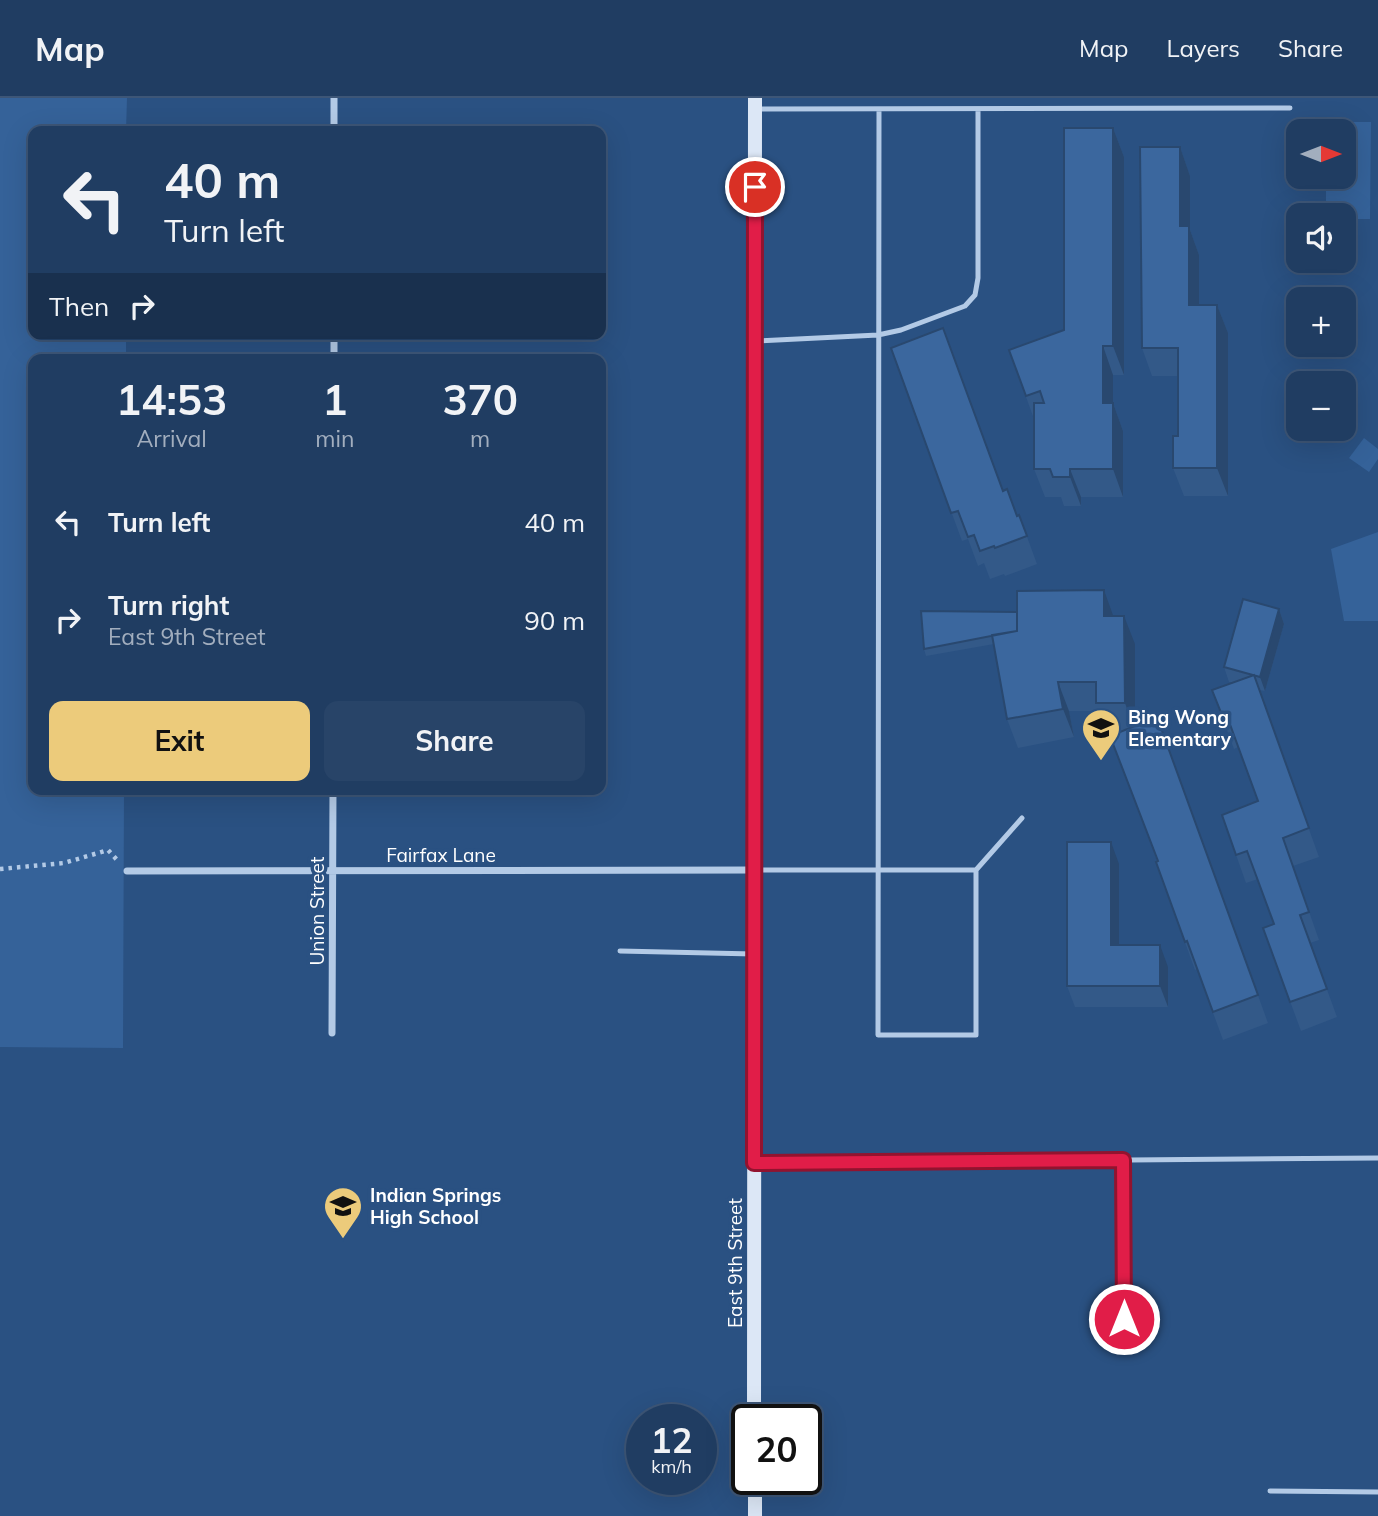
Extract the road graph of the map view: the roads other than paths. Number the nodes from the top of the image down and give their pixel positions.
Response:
1 (334, 98) edge
2 (755, 104) edge
3 (1290, 108) dead end
4 (879, 110) junction
5 (978, 110) junction
6 (334, 126) edge
7 (878, 335) junction
8 (754, 341) junction
9 (333, 795) edge
10 (1022, 818) dead end
11 (754, 870) junction
12 (878, 870) junction
13 (976, 870) junction
14 (127, 871) road end
15 (332, 871) junction
16 (620, 951) dead end
17 (754, 954) junction
18 (332, 1033) dead end
19 (1378, 1158) edge
20 (1123, 1160) junction
21 (754, 1163) junction
22 (1124, 1345) dead end
23 (754, 1404) edge
24 (1270, 1491) dead end
25 (1378, 1492) edge
26 (755, 1495) edge
27 (755, 1516) edge

1 - 6 street
2 - 4 lane
2 - 8 street, East 9th Street
3 - 5 lane
4 - 5 lane
4 - 7 lane
5 - 7 lane
7 - 8 lane
7 - 12 lane
8 - 11 street, East 9th Street
9 - 15 street, Union Street
10 - 13 lane
11 - 12 lane
11 - 15 street, Fairfax Lane
11 - 17 street, East 9th Street
12 - 13 lane
12 - 13 lane
14 - 15 street, Fairfax Lane
15 - 18 street, Union Street
16 - 17 lane
17 - 21 street, East 9th Street
19 - 20 lane
20 - 21 lane
20 - 22 lane
21 - 23 street, East 9th Street
24 - 25 lane
26 - 27 street

